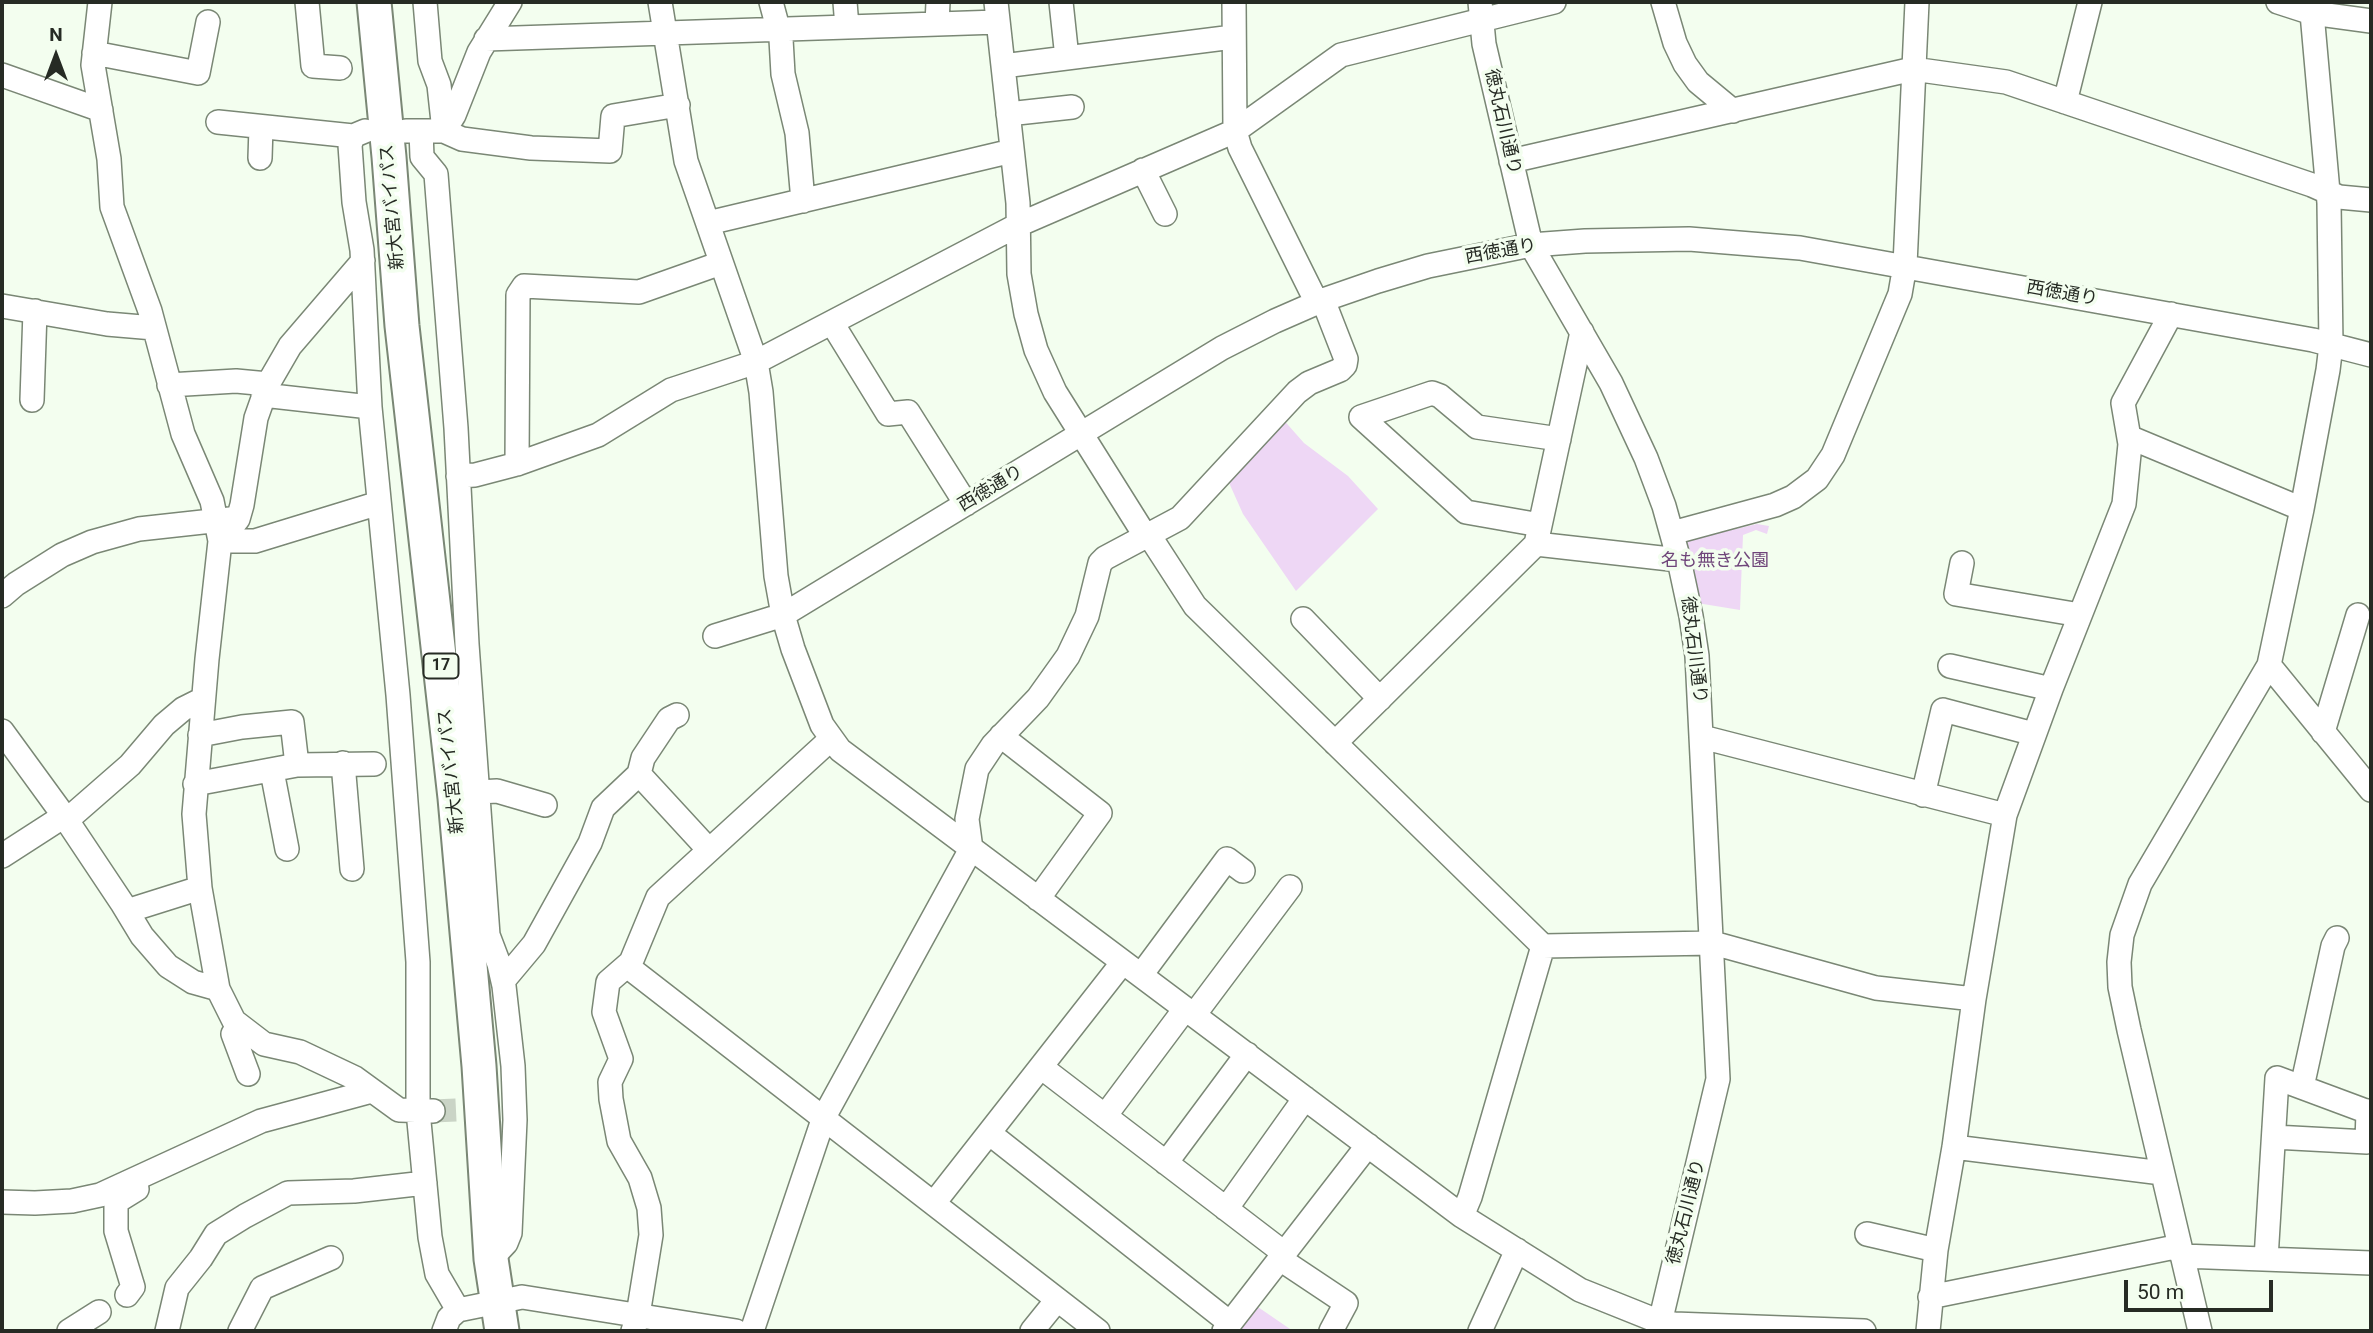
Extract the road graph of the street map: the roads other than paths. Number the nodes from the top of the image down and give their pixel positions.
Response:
1 (100, 2) edge
2 (307, 2) edge
3 (425, 2) edge
4 (510, 2) edge
5 (660, 2) edge
6 (771, 2) edge
7 (845, 2) edge
8 (1061, 2) edge
9 (1234, 2) edge
10 (1554, 2) edge
11 (1663, 2) edge
12 (1917, 2) edge
13 (2090, 2) edge
14 (2278, 2) edge
15 (365, 5) edge
16 (2312, 7) edge
17 (1480, 11) edge
18 (997, 12) edge
19 (938, 13) edge
20 (208, 22) dead end
21 (2371, 22) edge
22 (847, 27) junction
23 (778, 29) junction
24 (665, 33) junction
25 (1233, 37) junction
26 (486, 39) junction
27 (94, 53) junction
28 (1067, 58) junction
29 (1003, 66) junction
30 (341, 68) dead end
31 (1913, 69) junction
32 (2, 75) edge
33 (2065, 102) junction
34 (678, 105) junction
35 (1072, 107) dead end
36 (100, 110) junction
37 (1733, 111) junction
38 (1008, 114) junction
39 (218, 122) dead end
40 (261, 127) junction
41 (432, 131) junction
42 (1235, 131) junction
43 (370, 132) junction
44 (1013, 151) junction
45 (260, 158) dead end
46 (1511, 161) junction
47 (1143, 170) junction
48 (2327, 192) junction
49 (2371, 200) edge
50 (803, 201) junction
51 (1165, 214) dead end
52 (708, 223) junction
53 (1018, 225) junction
54 (1531, 245) junction
55 (363, 261) junction
56 (721, 263) junction
57 (1905, 265) junction
58 (1320, 302) junction
59 (2, 306) edge
60 (35, 312) junction
61 (2171, 314) junction
62 (832, 323) junction
63 (154, 328) junction
64 (1582, 331) junction
65 (2331, 345) junction
66 (2371, 355) edge
67 (756, 362) junction
68 (169, 385) junction
69 (265, 390) junction
70 (32, 400) dead end
71 (370, 407) junction
72 (1081, 433) junction
73 (2129, 437) junction
74 (1559, 439) junction
75 (517, 464) junction
76 (458, 476) junction
77 (379, 503) junction
78 (966, 504) junction
79 (2302, 509) junction
80 (225, 527) junction
81 (1672, 533) junction
82 (1538, 535) junction
83 (1147, 536) junction
84 (1679, 560) junction
85 (1962, 563) dead end
86 (2, 596) edge
87 (783, 615) junction
88 (2080, 615) junction
89 (2358, 615) dead end
90 (1303, 619) dead end
91 (715, 636) dead end
92 (1950, 666) dead end
93 (2269, 666) junction
94 (2051, 690) junction
95 (203, 699) junction
96 (1380, 699) junction
97 (677, 715) dead end
98 (2, 731) edge
99 (2323, 732) junction
100 (2034, 734) junction
101 (200, 735) junction
102 (1001, 736) junction
103 (1702, 737) junction
104 (831, 739) junction
105 (1335, 743) junction
106 (343, 763) junction
107 (374, 764) dead end
108 (297, 765) junction
109 (272, 771) junction
110 (639, 774) junction
111 (195, 784) junction
112 (2371, 790) edge
113 (479, 792) junction
114 (1923, 795) junction
115 (545, 805) dead end
116 (2004, 815) junction
117 (65, 818) junction
118 (287, 849) dead end
119 (971, 849) junction
120 (709, 850) junction
121 (2, 856) edge
122 (352, 869) dead end
123 (1243, 870) dead end
124 (1290, 887) dead end
125 (200, 888) junction
126 (1038, 899) junction
127 (127, 911) junction
128 (488, 935) junction
129 (2337, 938) dead end
130 (1713, 943) junction
131 (1543, 946) junction
132 (627, 965) junction
133 (1132, 969) junction
134 (503, 981) junction
135 (218, 989) junction
136 (1974, 999) junction
137 (1190, 1012) junction
138 (231, 1024) junction
139 (1247, 1054) junction
140 (480, 1066) junction
141 (1041, 1067) junction
142 (248, 1074) dead end
143 (2302, 1087) junction
144 (372, 1091) junction
145 (1306, 1098) junction
146 (426, 1111) junction
147 (2370, 1112) edge
148 (1105, 1116) junction
149 (824, 1117) junction
150 (989, 1133) junction
151 (2274, 1137) junction
152 (1368, 1145) junction
153 (1954, 1147) junction
154 (1167, 1163) junction
155 (154, 1171) junction
156 (2162, 1173) junction
157 (425, 1183) junction
158 (2, 1202) edge
159 (934, 1203) junction
160 (1226, 1209) junction
161 (1462, 1216) junction
162 (1867, 1234) dead end
163 (1937, 1250) junction
164 (1517, 1251) junction
165 (2181, 1251) junction
166 (1282, 1256) junction
167 (331, 1258) dead end
168 (491, 1259) junction
169 (2266, 1259) junction
170 (2371, 1263) edge
171 (130, 1291) dead end
172 (1930, 1297) junction
173 (1058, 1300) junction
174 (99, 1312) dead end
175 (484, 1316) edge
176 (635, 1323) edge
177 (1227, 1327) edge
178 (1659, 1327) edge
179 (69, 1331) edge
180 (167, 1331) edge
181 (240, 1331) edge
182 (444, 1331) edge
183 (736, 1331) edge
184 (752, 1331) edge
185 (1032, 1331) edge
186 (1098, 1331) edge
187 (1331, 1331) edge
188 (1480, 1331) edge
189 (1864, 1331) edge
190 (1927, 1331) edge
191 (2200, 1331) edge

1 - 27 street
2 - 30 street
3 - 41 street
4 - 26 street
5 - 24 street
6 - 23 street
7 - 22 street
8 - 28 street
9 - 25 street
10 - 17 street
11 - 37 street
12 - 31 street
13 - 33 street
14 - 16 street
15 - 43 highway, 新大宮バイパス / 17
16 - 21 street
16 - 48 street
17 - 42 street
17 - 46 street, 徳丸石川通り
18 - 19 street
18 - 29 street
19 - 22 street
20 - 27 street
22 - 23 street
23 - 24 street
23 - 50 street
24 - 26 street
24 - 34 street
25 - 28 street
25 - 42 street
26 - 41 street
27 - 36 street
28 - 29 street
29 - 38 street
31 - 33 street
31 - 37 street
31 - 57 street
32 - 36 street
33 - 48 street
34 - 41 street
34 - 52 street
35 - 38 street
36 - 63 street
37 - 46 street
38 - 44 street
39 - 40 street
40 - 43 street
40 - 45 street
41 - 43 street
41 - 76 street
42 - 47 street
42 - 58 street
43 - 55 street
43 - 140 highway, 新大宮バイパス / 17
43 - 175 highway, 新大宮バイパス / 17
44 - 50 street
44 - 53 street
46 - 54 street, 徳丸石川通り
47 - 51 street
47 - 53 street
48 - 49 street
48 - 65 street
50 - 52 street
52 - 56 street
53 - 62 street
53 - 72 street
54 - 57 street, 西徳通り
54 - 58 street, 西徳通り
54 - 64 street, 徳丸石川通り
55 - 69 street
55 - 71 street
56 - 67 street
56 - 75 street
57 - 61 street, 西徳通り
57 - 81 street
58 - 72 street, 西徳通り
58 - 83 street
59 - 60 street
60 - 63 street
60 - 70 street
61 - 65 street, 西徳通り
61 - 73 street
62 - 67 street
62 - 78 street
63 - 68 street
64 - 74 street
64 - 81 street, 徳丸石川通り
65 - 66 street, 西徳通り
65 - 79 street
67 - 75 street
67 - 87 street
68 - 69 street
68 - 80 street
69 - 71 street
69 - 80 street
71 - 77 street
72 - 78 street, 西徳通り
72 - 83 street
73 - 79 street
73 - 88 street
74 - 82 street
74 - 82 street
75 - 76 street
76 - 113 street
77 - 80 street
77 - 146 street
78 - 87 street, 西徳通り
79 - 93 street
80 - 86 street
80 - 95 street
81 - 84 street, 徳丸石川通り
82 - 84 street
82 - 96 street
83 - 102 street
83 - 105 street
84 - 103 street, 徳丸石川通り
85 - 88 street
87 - 91 street, 西徳通り
87 - 104 street
88 - 94 street
89 - 99 street
90 - 96 street
92 - 94 street
93 - 99 street
93 - 156 street
94 - 100 street
95 - 101 street
95 - 117 street
96 - 105 street
97 - 110 street
98 - 117 street
99 - 112 street
100 - 114 street
100 - 116 street
101 - 108 street
101 - 111 street
102 - 119 street
102 - 126 street
103 - 114 street
103 - 130 street, 徳丸石川通り
104 - 119 street
104 - 120 street
105 - 131 street
106 - 107 street
106 - 108 street
106 - 122 street
108 - 109 street
109 - 111 street
109 - 118 street
110 - 120 street
110 - 134 street
111 - 125 street
113 - 115 street
113 - 128 street
114 - 116 street
116 - 136 street
117 - 121 street
117 - 127 street
119 - 126 street
119 - 149 street
120 - 132 street
123 - 133 street
124 - 137 street
125 - 127 street
125 - 135 street
126 - 133 street
127 - 135 street
128 - 134 street
128 - 140 street
129 - 143 street
130 - 131 street
130 - 136 street
130 - 178 street, 徳丸石川通り
131 - 161 street
132 - 149 street
132 - 176 street
133 - 137 street
133 - 141 street
134 - 168 street
135 - 138 street
136 - 153 street
137 - 139 street
137 - 148 street
138 - 142 street
138 - 144 street
139 - 145 street
139 - 154 street
140 - 168 highway, 新大宮バイパス / 17
141 - 148 street
141 - 150 street
143 - 147 street
143 - 151 street
144 - 146 street
144 - 155 street
145 - 152 street
145 - 160 street
146 - 157 street
147 - 151 street
148 - 154 street
149 - 159 street
149 - 184 street
150 - 159 street
150 - 177 street
151 - 169 street
152 - 161 street
152 - 166 street
153 - 156 street
153 - 163 street
154 - 160 street
155 - 158 street
155 - 171 street
156 - 165 street
157 - 175 street
157 - 180 street
159 - 173 street
160 - 166 street
161 - 164 street
162 - 163 street
163 - 172 street
164 - 178 street
164 - 188 street
165 - 169 street
165 - 172 street
165 - 191 street
166 - 177 street
166 - 187 street
167 - 181 street
168 - 175 highway, 新大宮バイパス / 17
169 - 170 street
172 - 190 street
173 - 185 street
173 - 186 street
174 - 179 street
175 - 176 street
175 - 182 street
176 - 183 street
178 - 189 street

